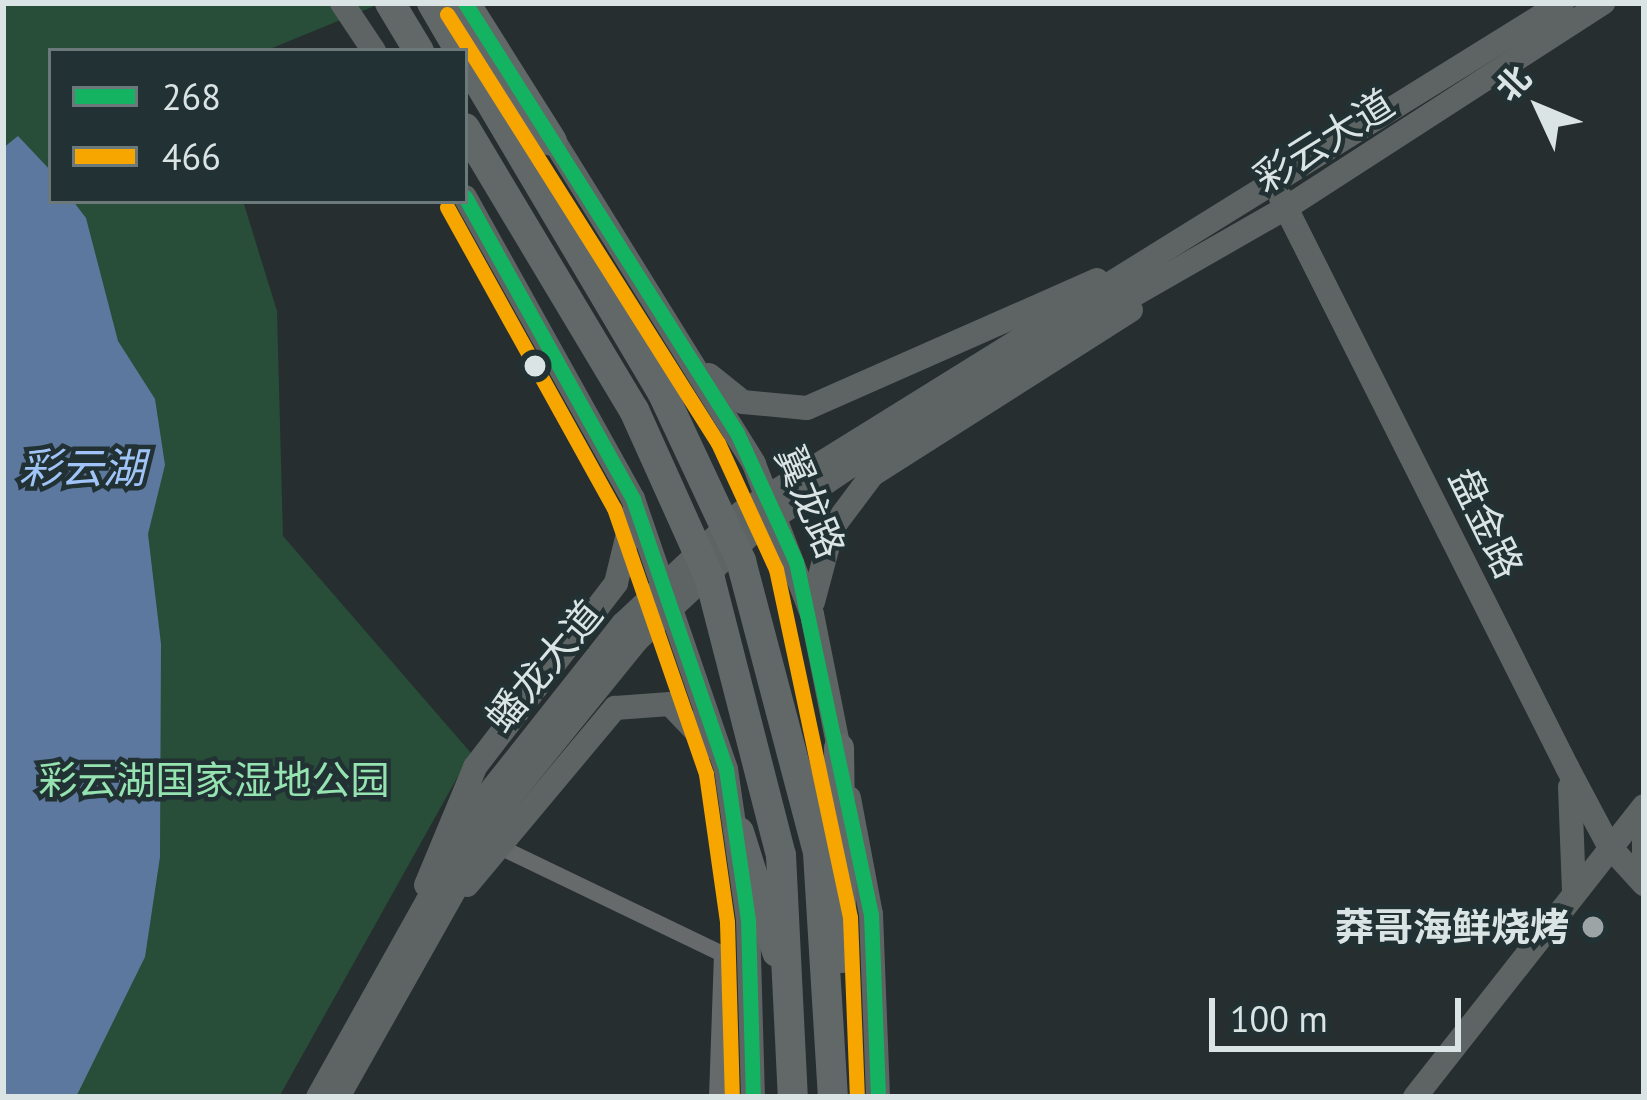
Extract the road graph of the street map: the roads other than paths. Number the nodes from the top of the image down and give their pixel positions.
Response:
1 (343, 3) edge
2 (368, 3) edge
3 (390, 3) edge
4 (432, 3) edge
5 (465, 3) edge
6 (482, 3) edge
7 (1562, 3) edge
8 (1603, 3) edge
9 (372, 48) edge
10 (395, 48) edge
11 (417, 48) edge
12 (458, 48) edge
13 (487, 63) edge
14 (468, 133) edge
15 (552, 141) joint
16 (1281, 197) junction
17 (468, 202) edge
18 (1145, 263) junction
19 (1174, 273) junction
20 (1070, 321) junction
21 (679, 348) junction
22 (633, 499) junction
23 (812, 614) junction
24 (839, 748) junction
25 (1567, 767) junction
26 (726, 769) junction
27 (1644, 806) edge
28 (739, 832) junction
29 (1644, 836) edge
30 (1609, 846) junction
31 (502, 848) junction
32 (1644, 861) edge
33 (1644, 884) edge
34 (1574, 892) junction
35 (428, 917) junction
36 (835, 1005) junction
37 (795, 1009) junction
38 (318, 1097) edge
39 (338, 1097) edge
40 (717, 1097) edge
41 (753, 1097) edge
42 (793, 1097) edge
43 (833, 1097) edge
44 (878, 1097) edge
45 (1415, 1097) edge

1 - 9 main road
2 - 10 highway
3 - 11 highway
4 - 12 highway
5 - 13 highway
6 - 13 main road
7 - 16 main road, 彩云大道
8 - 16 main road, 彩云大道
13 - 15 highway
13 - 36 highway
14 - 37 highway
15 - 21 main road, 翼龙路
16 - 18 main road, 彩云大道
16 - 19 main road, 彩云大道
16 - 25 main road, 盘金路
17 - 22 main road
18 - 20 main road, 彩云大道
18 - 21 main road
19 - 20 main road, 彩云大道
19 - 23 main road
20 - 35 main road, 蟠龙大道
21 - 23 main road, 翼龙路
22 - 26 main road
22 - 35 main road
23 - 24 main road, 翼龙路
24 - 36 highway
24 - 44 main road, 翼龙路
25 - 30 main road, 盘金路
25 - 34 main road
26 - 28 main road
26 - 31 main road
27 - 30 main road
28 - 37 highway
28 - 41 main road
29 - 32 main road
30 - 33 main road, 盘金路
30 - 34 main road
31 - 35 main road
31 - 40 street
34 - 45 main road
35 - 38 main road, 蟠龙大道
35 - 39 main road, 蟠龙大道
36 - 43 highway
37 - 42 highway

